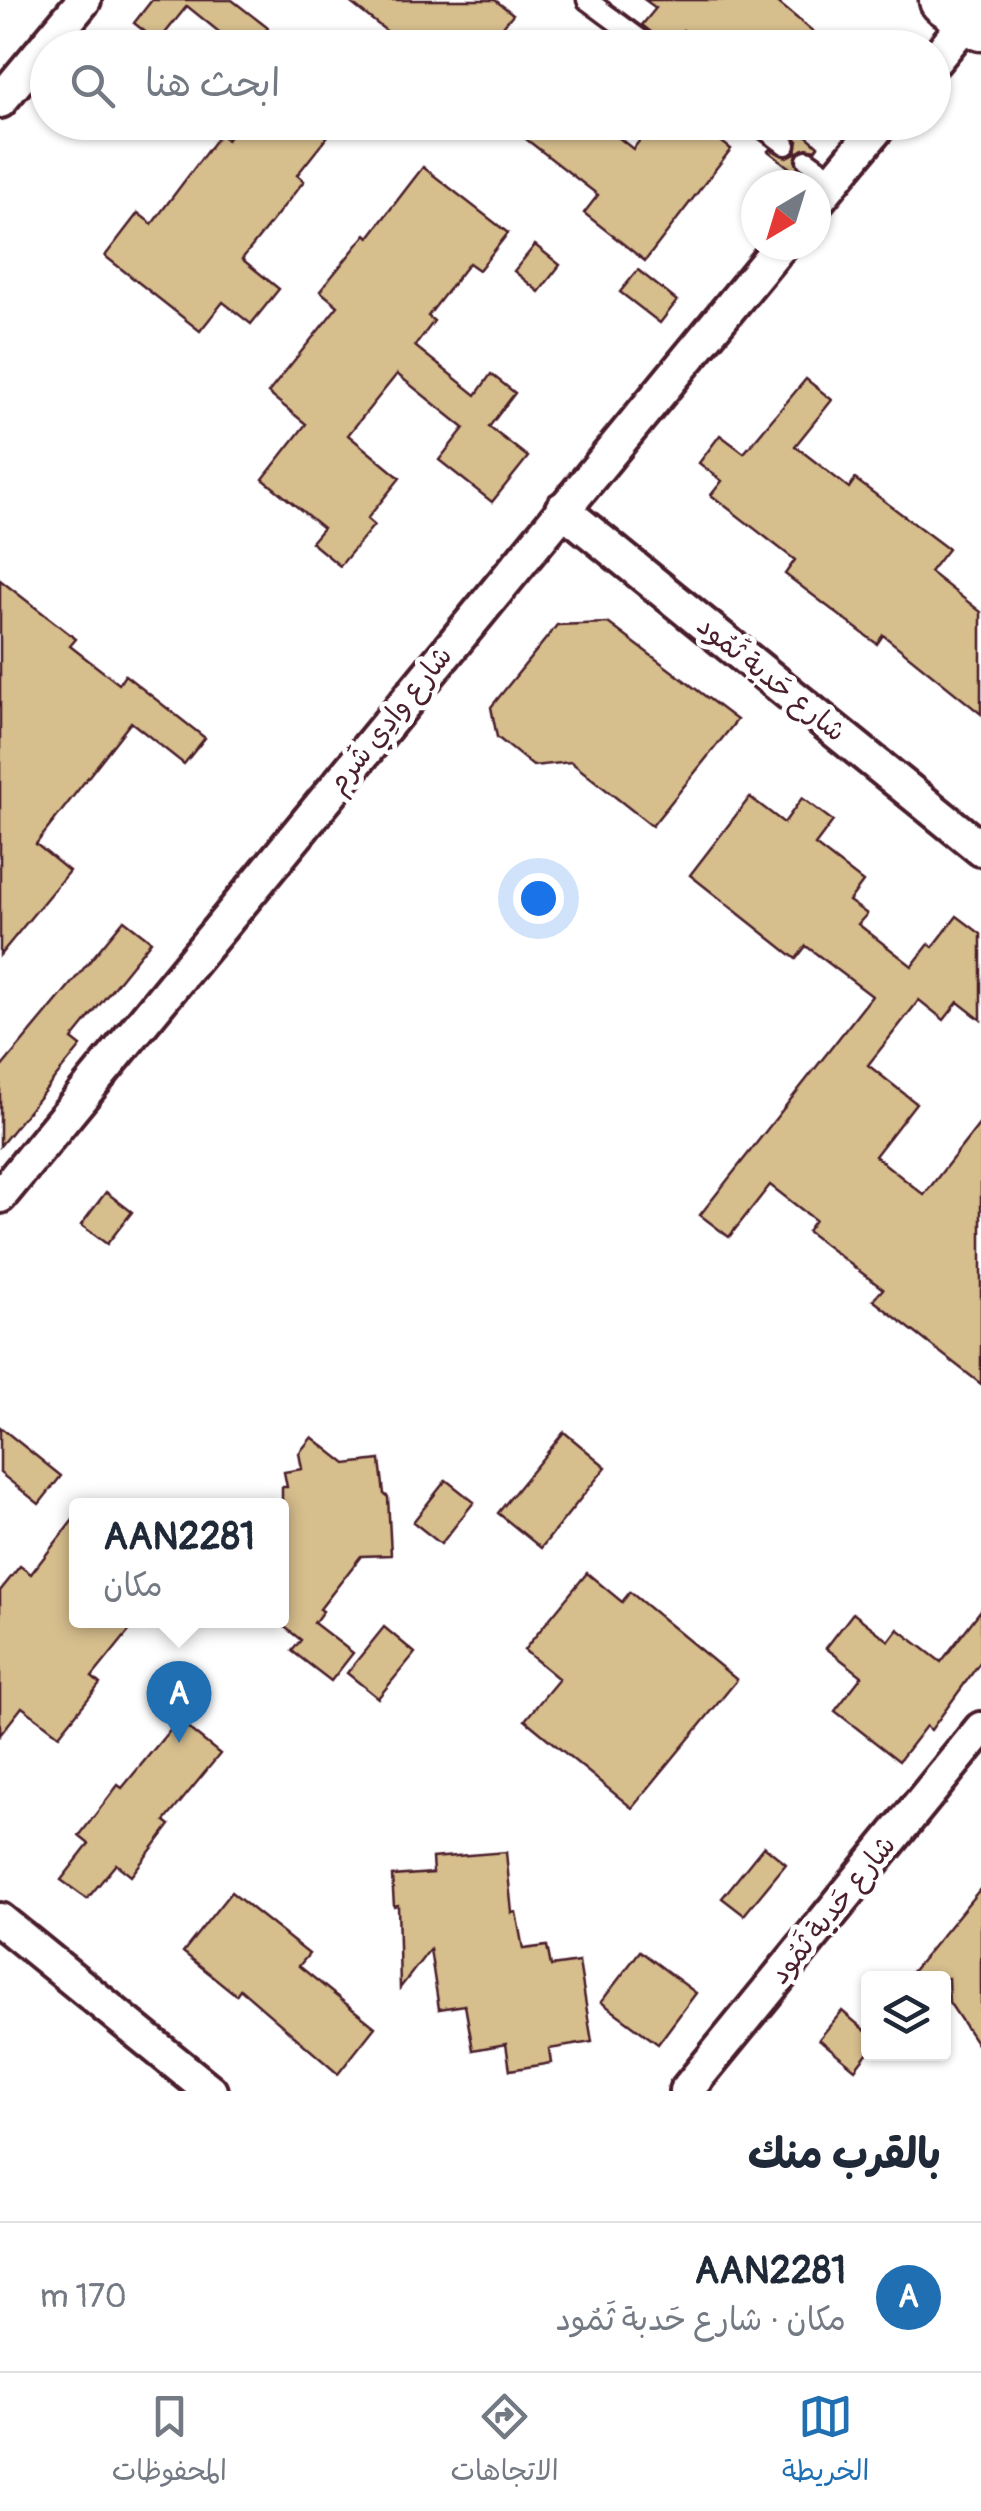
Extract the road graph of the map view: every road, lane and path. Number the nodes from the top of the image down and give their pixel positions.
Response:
1 (84, 0) edge
2 (586, 0) edge
3 (965, 14) edge
4 (59, 30) edge
5 (627, 30) edge
6 (951, 35) edge
7 (30, 64) edge
8 (0, 100) edge
9 (779, 140) edge
10 (867, 140) edge
11 (786, 145) dead end
12 (806, 160) dead end
13 (812, 170) edge
14 (831, 184) edge
15 (769, 260) edge
16 (562, 510) junction
17 (981, 849) edge
18 (0, 1196) edge
19 (981, 1729) edge
20 (0, 1920) edge
21 (210, 2091) edge
22 (686, 2091) edge

1 - 4 street
2 - 5 lane
3 - 6 street
7 - 8 street
9 - 11 lane
10 - 14 street
12 - 13 lane
15 - 16 street, شارع وادِي شَرم
16 - 17 street, شارع حَدبة ثَمُود
16 - 18 street, شارع وادِي شَرم
19 - 22 street, شارع حَدبة ثَمُود
20 - 21 street

